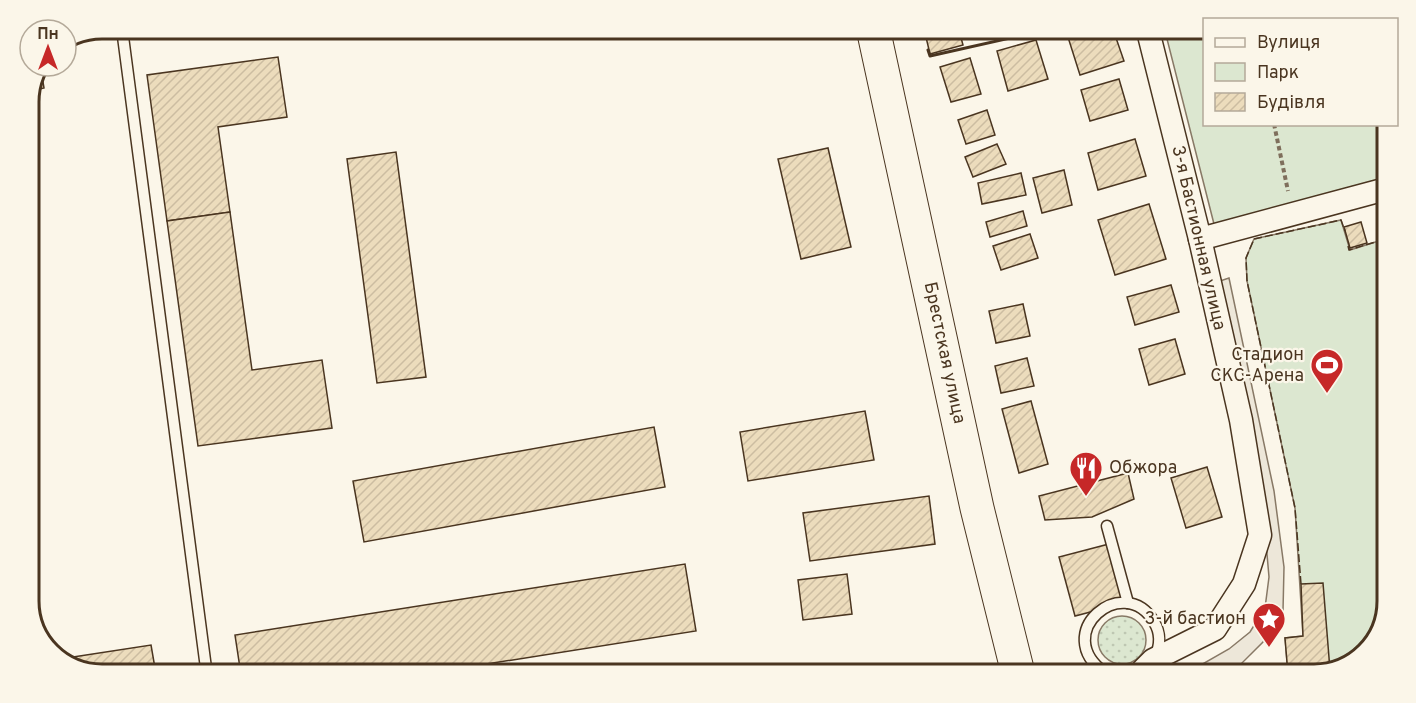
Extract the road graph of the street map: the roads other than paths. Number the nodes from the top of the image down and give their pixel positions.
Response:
1 (123, 39) edge
2 (875, 39) edge
3 (1150, 39) edge
4 (1377, 191) edge
5 (1200, 239) junction
6 (1107, 526) dead end
7 (1128, 603) junction
8 (205, 664) edge
9 (1016, 664) edge
10 (1094, 664) edge
11 (1149, 664) edge
12 (1152, 664) edge

1 - 8 lane
2 - 9 main road, Брестская улица
3 - 5 street, 3-я Бастионная улица
4 - 5 street
5 - 12 street, 3-я Бастионная улица
6 - 7 lane
7 - 10 lane
7 - 11 lane

